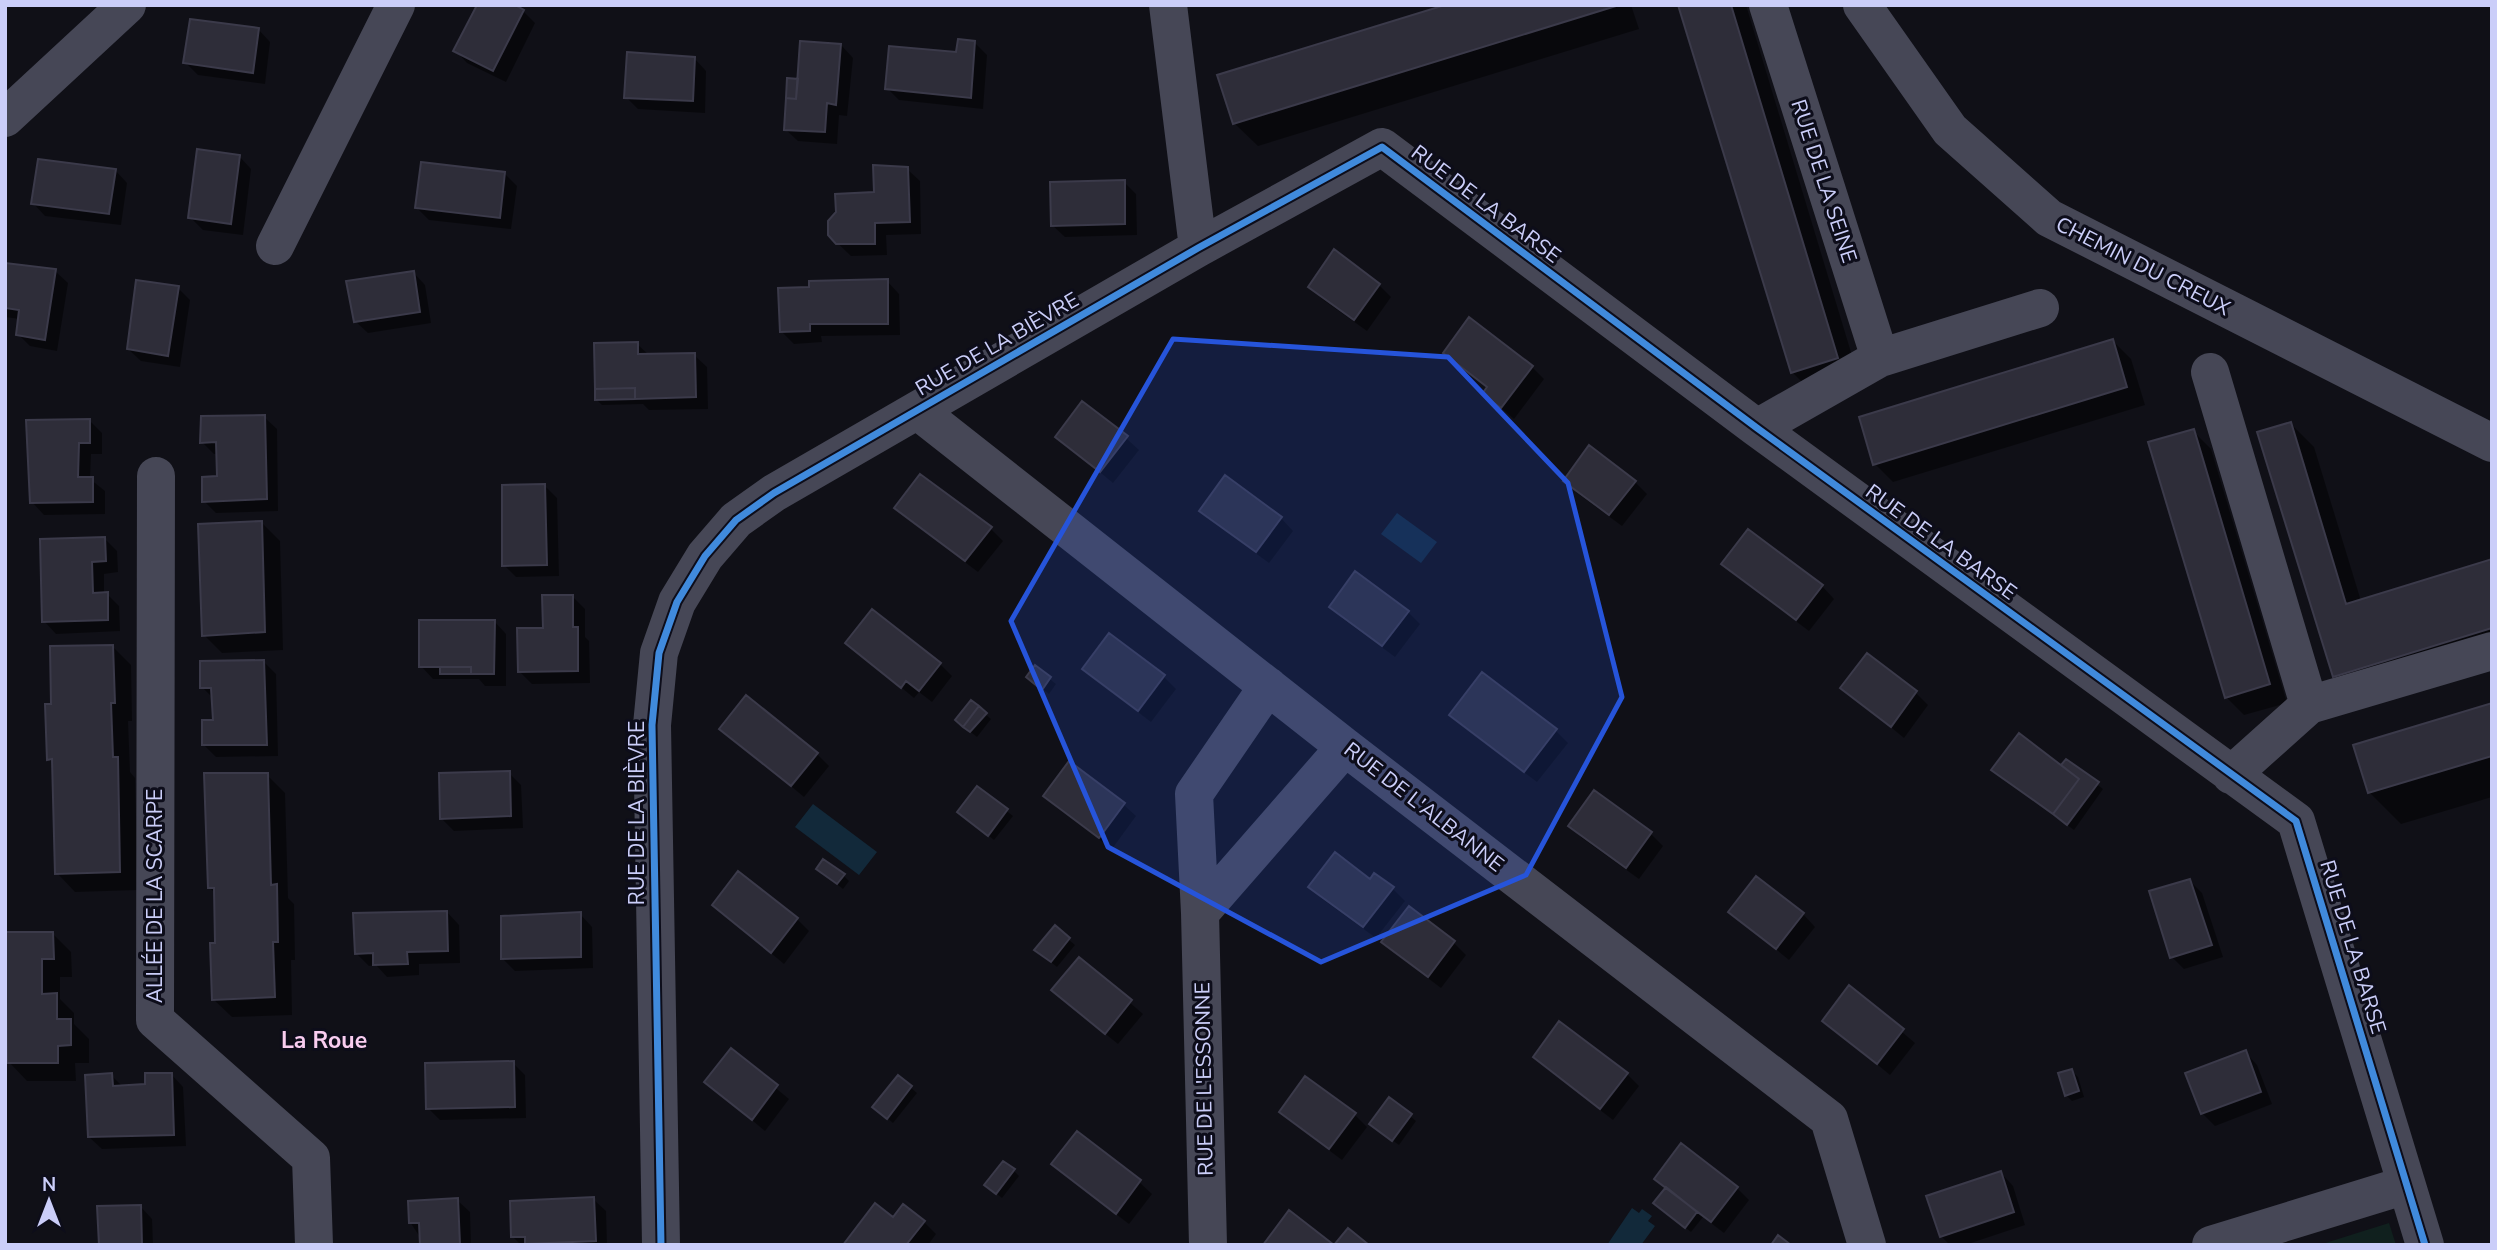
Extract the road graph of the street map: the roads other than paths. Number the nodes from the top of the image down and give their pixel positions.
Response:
1 (127, 5) edge
2 (396, 5) edge
3 (1768, 5) edge
4 (1862, 5) edge
5 (1169, 6) edge
6 (5, 118) edge
7 (275, 246) dead end
8 (1198, 248) junction
9 (2040, 308) dead end
10 (1880, 358) junction
11 (2210, 372) dead end
12 (918, 411) junction
13 (1756, 428) junction
14 (2492, 443) edge
15 (156, 476) dead end
16 (2492, 651) edge
17 (1268, 686) junction
18 (2309, 705) junction
19 (1345, 747) junction
20 (2231, 775) junction
21 (1200, 913) junction
22 (2406, 1185) junction
23 (314, 1245) edge
24 (661, 1245) edge
25 (1208, 1245) edge
26 (1867, 1245) edge
27 (2211, 1245) edge
28 (2425, 1245) edge

1 - 6 street
2 - 7 street
3 - 10 street, RUE DE LA SEINE
4 - 14 street, CHEMIN DU CREUX
5 - 8 street
8 - 12 street, RUE DE LA BIÈVRE
8 - 13 street, RUE DE LA BARSE
9 - 10 street
10 - 13 street
11 - 18 street
12 - 17 street, RUE DE L'ALBANNE
12 - 24 street, RUE DE LA BIÈVRE
13 - 20 street, RUE DE LA BARSE
15 - 23 street, ALLÉE DE LA SCARPE
16 - 18 street
17 - 19 street, RUE DE L'ALBANNE
17 - 21 street, RUE DE L'ESSONNE
18 - 20 street
19 - 21 street
19 - 26 street, RUE DE L'ALBANNE
20 - 22 street, RUE DE LA BARSE
21 - 25 street, RUE DE L'ESSONNE
22 - 27 street
22 - 28 street, RUE DE LA BARSE

